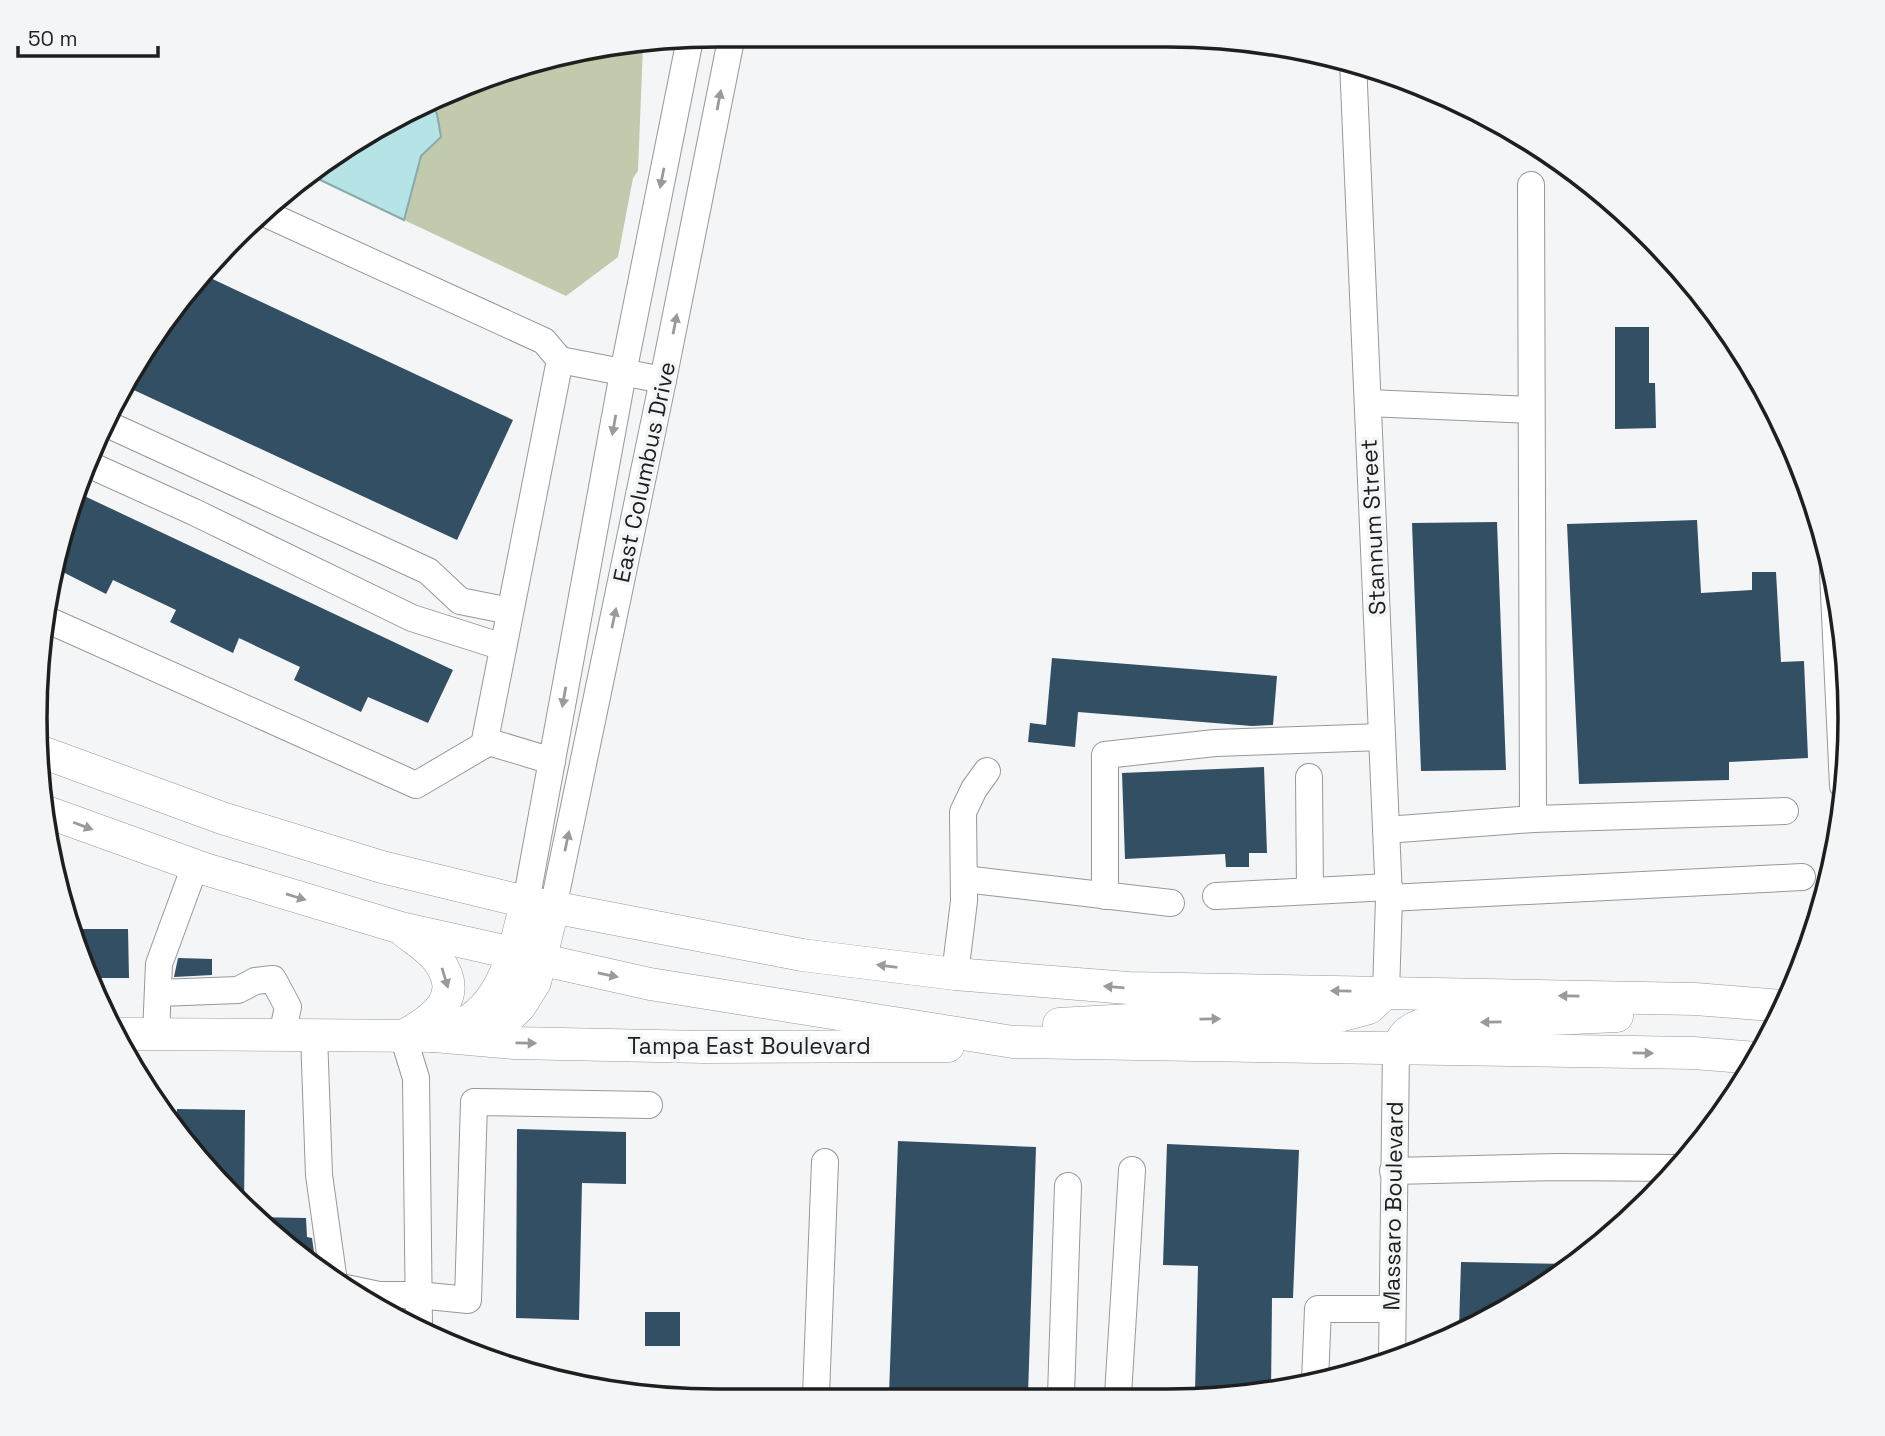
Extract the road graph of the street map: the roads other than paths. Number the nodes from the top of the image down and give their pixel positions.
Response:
1 (730, 47) edge
2 (688, 48) edge
3 (1354, 74) edge
4 (1531, 185) dead end
5 (273, 217) edge
6 (560, 360) junction
7 (623, 373) junction
8 (663, 380) junction
9 (1368, 403) junction
10 (1531, 410) junction
11 (113, 427) edge
12 (96, 468) edge
13 (510, 611) junction
14 (54, 623) edge
15 (503, 647) junction
16 (1382, 737) junction
17 (484, 745) junction
18 (49, 755) edge
19 (552, 761) junction
20 (987, 771) dead end
21 (1309, 777) dead end
22 (1785, 811) dead end
23 (54, 815) edge
24 (1533, 819) junction
25 (1387, 830) junction
26 (195, 866) junction
27 (1802, 877) dead end
28 (964, 879) junction
29 (1310, 891) junction
30 (1389, 892) junction
31 (1105, 896) junction
32 (1216, 897) dead end
33 (1171, 903) dead end
34 (540, 905) junction
35 (401, 928) junction
36 (527, 957) junction
37 (955, 974) junction
38 (1386, 992) junction
39 (158, 993) junction
40 (1727, 1002) junction
41 (1773, 1005) edge
42 (126, 1034) edge
43 (156, 1034) junction
44 (282, 1035) junction
45 (314, 1035) junction
46 (403, 1036) junction
47 (434, 1036) junction
48 (485, 1041) junction
49 (1018, 1042) junction
50 (1396, 1050) junction
51 (1745, 1057) edge
52 (649, 1105) dead end
53 (825, 1162) dead end
54 (1664, 1168) edge
55 (1132, 1170) dead end
56 (1393, 1171) junction
57 (1068, 1186) dead end
58 (332, 1266) edge
59 (375, 1294) edge
60 (418, 1295) junction
61 (1392, 1309) junction
62 (419, 1319) edge
63 (1392, 1350) edge
64 (1315, 1372) edge
65 (816, 1389) edge
66 (1061, 1389) edge
67 (1118, 1389) edge

8 -> 1 street, East Columbus Drive
2 -> 7 street, East Columbus Drive
3 - 9 street, Stannum Street
4 - 10 street
5 - 6 street
6 - 7 street
6 - 13 street
7 - 8 street
7 -> 19 street, East Columbus Drive
34 -> 8 street, East Columbus Drive
9 - 10 street
9 - 16 street, Stannum Street
10 - 24 street
11 - 13 street
12 - 15 street
13 - 15 street
14 - 17 street
15 - 17 street
16 - 25 street, Stannum Street
16 - 31 street
17 - 19 street
18 - 34 main road
19 - 34 street, East Columbus Drive
20 - 28 street
21 - 29 street
22 - 24 street
23 -> 26 main road
24 - 25 street
25 - 30 street, Stannum Street
26 -> 35 main road
26 - 39 street
27 - 30 street
28 - 31 street
28 - 37 street
29 - 30 street
29 - 32 street
30 - 38 street, Stannum Street
31 - 33 street
34 - 36 main road
37 -> 34 main road
35 - 36 main road
35 -> 46 main road
36 - 47 main road, Tampa East Boulevard
36 - 48 main road
36 -> 49 main road
38 -> 37 main road
40 -> 38 main road
49 -> 38 main road
39 - 43 street
39 - 44 street
40 - 41 main road
40 -> 50 main road
42 - 43 main road, Tampa East Boulevard
43 - 44 main road, Tampa East Boulevard
44 - 45 main road, Tampa East Boulevard
45 - 46 main road, Tampa East Boulevard
45 - 58 street
46 - 47 main road, Tampa East Boulevard
46 - 60 street
47 - 48 main road, Tampa East Boulevard
48 -> 49 main road, Tampa East Boulevard
49 - 50 main road
50 -> 51 main road
50 - 56 street, Massaro Boulevard
52 - 60 street
53 - 65 street
54 - 56 street
55 - 67 street
56 - 61 street, Massaro Boulevard
57 - 66 street
59 - 60 street
60 - 62 street
61 - 63 street, Massaro Boulevard
61 - 64 street

